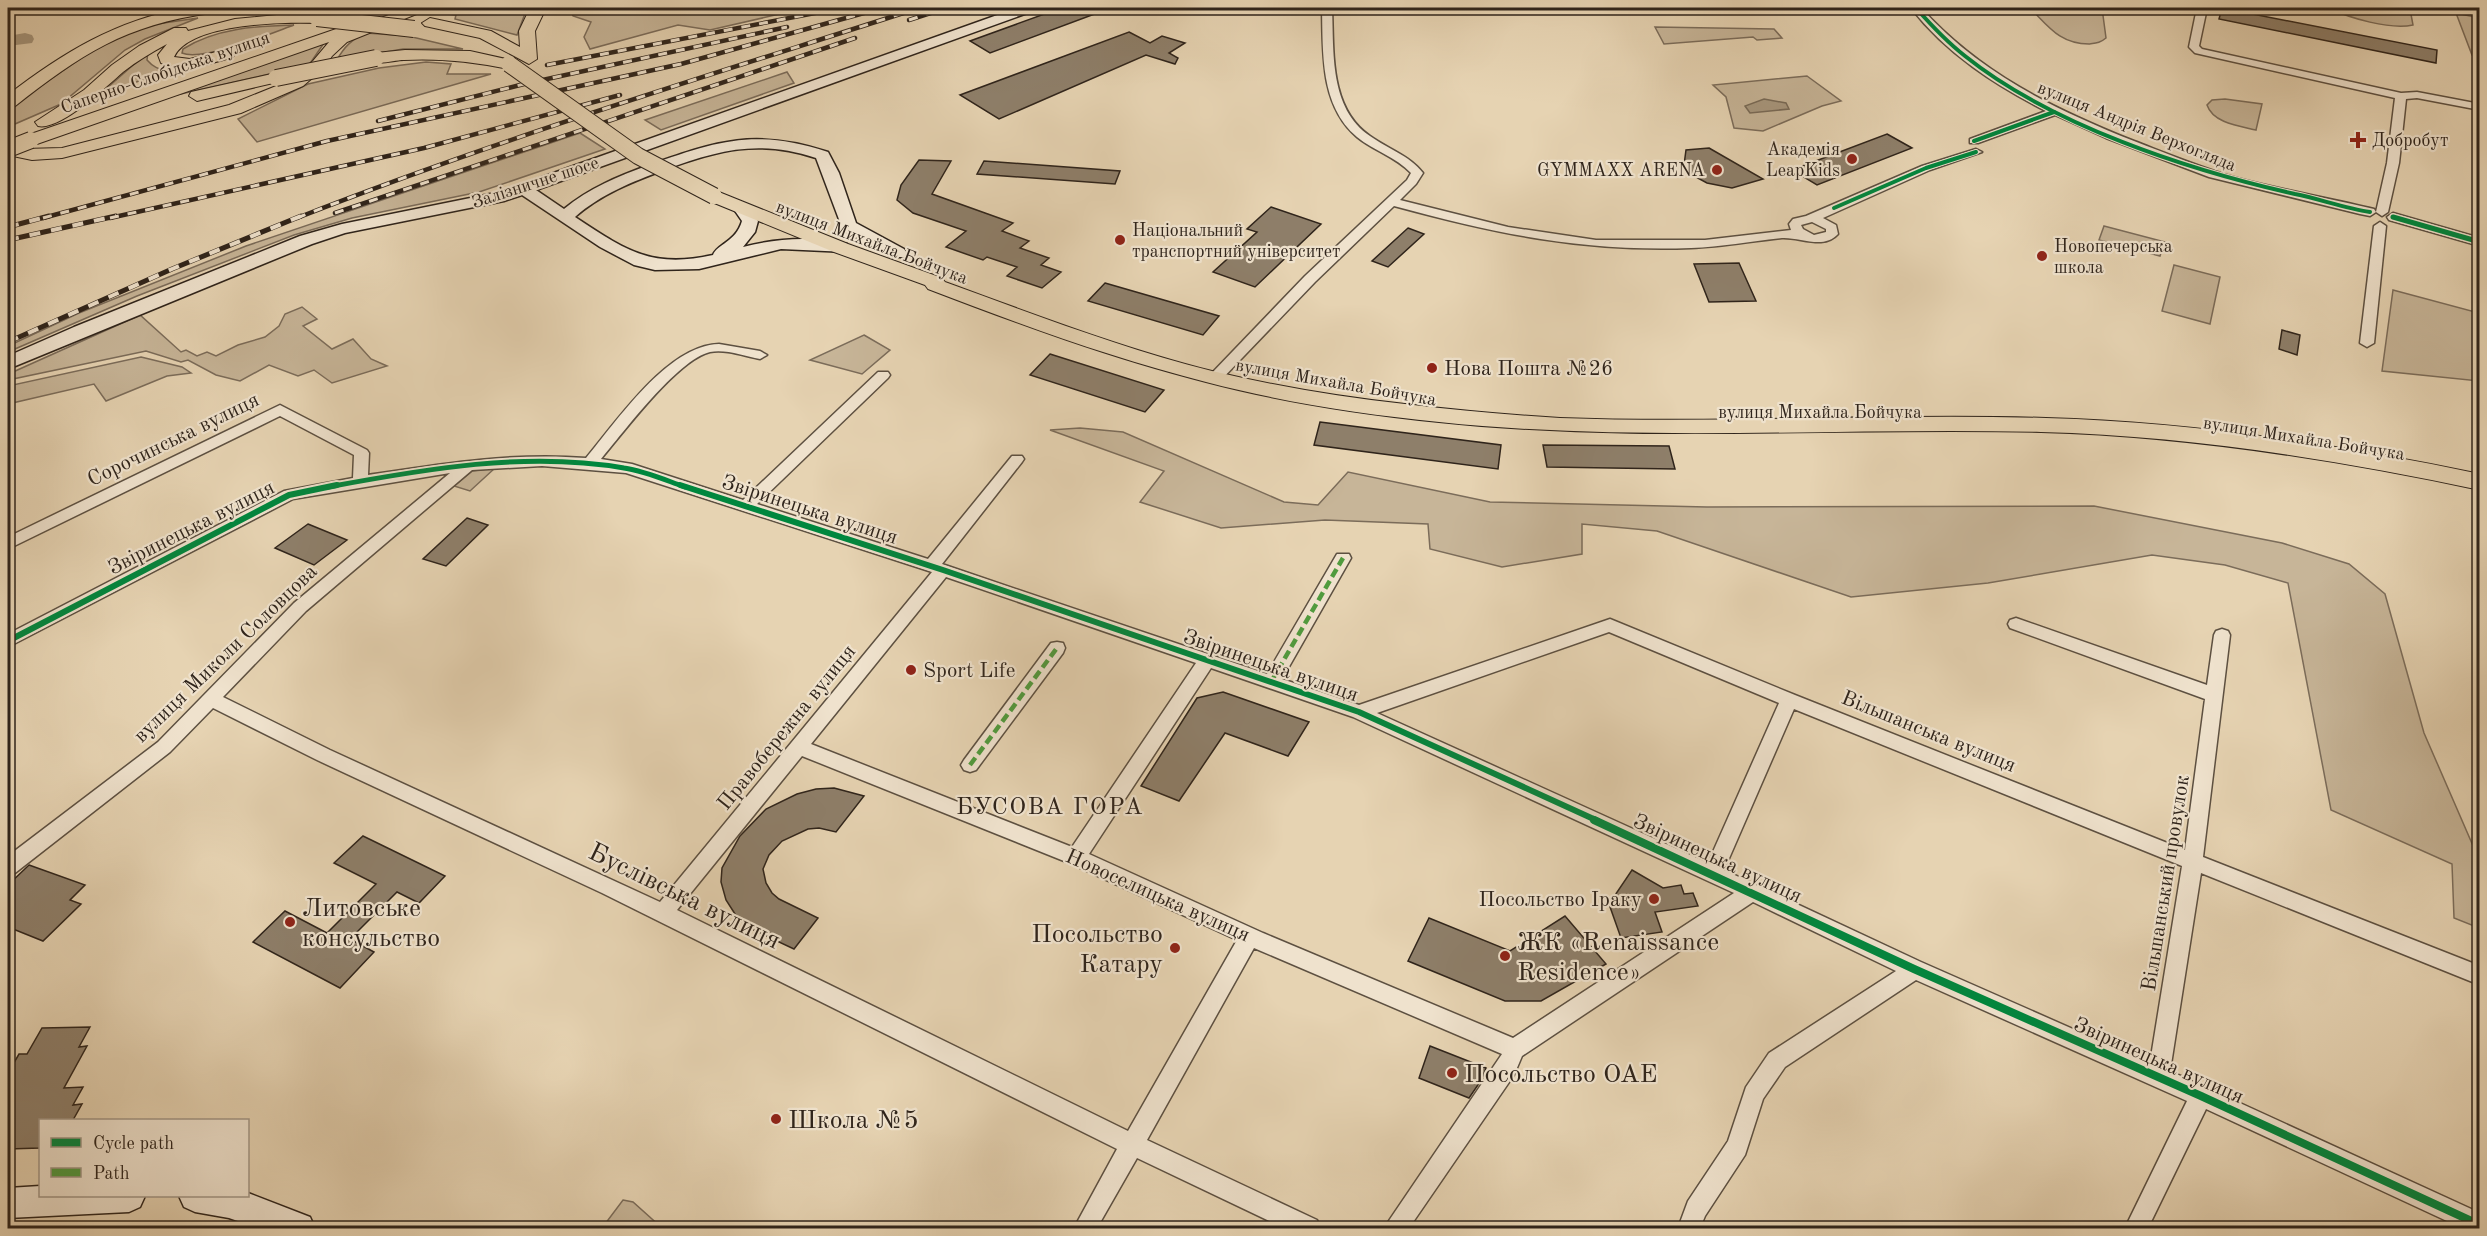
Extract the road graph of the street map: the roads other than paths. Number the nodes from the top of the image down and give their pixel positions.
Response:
1 (378, 8) edge
2 (417, 8) edge
3 (538, 8) edge
4 (1028, 8) edge
5 (1327, 8) edge
6 (1916, 8) edge
7 (2202, 8) edge
8 (215, 13) edge
9 (283, 36) dead end
10 (241, 49) dead end
11 (529, 59) junction
12 (509, 64) junction
13 (2401, 96) junction
14 (8, 103) edge
15 (2480, 107) edge
16 (2054, 112) junction
17 (57, 130) junction
18 (22, 135) edge
19 (8, 148) edge
20 (611, 184) junction
21 (524, 189) junction
22 (1392, 202) junction
23 (741, 207) junction
24 (1834, 208) junction
25 (566, 216) junction
26 (1809, 219) junction
27 (2381, 219) junction
28 (1824, 222) junction
29 (1795, 225) junction
30 (1803, 235) junction
31 (1766, 237) junction
32 (2476, 241) edge
33 (841, 248) junction
34 (898, 253) junction
35 (708, 261) junction
36 (2367, 343) dead end
37 (760, 355) dead end
38 (8, 363) edge
39 (1221, 371) junction
40 (883, 375) dead end
41 (1017, 459) dead end
42 (591, 462) junction
43 (468, 465) junction
44 (2480, 469) edge
45 (360, 482) junction
46 (2480, 482) edge
47 (746, 506) junction
48 (8, 543) edge
49 (1343, 558) dead end
50 (937, 568) junction
51 (2016, 624) dead end
52 (2222, 635) dead end
53 (8, 641) edge
54 (1058, 648) dead end
55 (1207, 660) junction
56 (1271, 682) junction
57 (2214, 695) junction
58 (211, 699) junction
59 (1789, 700) junction
60 (1359, 712) junction
61 (799, 747) junction
62 (970, 765) dead end
63 (1076, 857) junction
64 (2193, 860) junction
65 (8, 867) edge
66 (1713, 874) junction
67 (1752, 892) junction
68 (663, 913) junction
69 (1250, 936) junction
70 (1914, 969) junction
71 (2480, 976) edge
72 (1515, 1049) junction
73 (2158, 1078) junction
74 (2201, 1096) junction
75 (1133, 1147) junction
76 (112, 1197) edge
77 (200, 1197) edge
78 (8, 1203) edge
79 (2480, 1225) edge
80 (299, 1228) edge
81 (1085, 1228) edge
82 (1309, 1228) edge
83 (1396, 1228) edge
84 (1689, 1228) edge
85 (2136, 1228) edge

1 - 9 main road
1 - 18 main road, Саперно-Слобідська вулиця
2 - 17 main road, Саперно-Слобідська вулиця
2 - 19 main road
3 - 11 main road
4 - 21 street, Залізничне шосе
5 - 22 street
6 - 16 street, вулиця Андрія Верхогляда
7 - 13 street
8 - 11 main road, вулиця Михайла Бойчука
8 - 14 main road
8 - 18 main road
10 - 12 main road, вулиця Михайла Бойчука, bridge
11 - 34 main road, вулиця Михайла Бойчука
12 - 17 main road, bridge
12 - 23 main road, вулиця Михайла Бойчука, bridge
13 - 15 street
13 - 27 street
16 - 24 street
16 - 27 street, вулиця Андрія Верхогляда
17 - 18 main road, Саперно-Слобідська вулиця
18 - 19 main road, bridge
20 - 21 street
20 - 25 street
20 - 34 street
21 - 25 street
21 - 38 street, Залізничне шосе
22 - 31 street
22 - 39 street
23 - 33 main road, вулиця Михайла Бойчука
23 - 35 street
24 - 26 street
24 - 28 street
25 - 35 street
26 - 28 street
26 - 29 street
27 - 32 street, вулиця Андрія Верхогляда
27 - 36 street
28 - 30 street
29 - 30 street
29 - 31 street
30 - 31 street
33 - 35 street
33 - 39 main road, вулиця Михайла Бойчука
34 - 39 main road, вулиця Михайла Бойчука
37 - 42 street
39 - 44 main road, вулиця Михайла Бойчука
39 - 46 main road, вулиця Михайла Бойчука
40 - 47 street
41 - 50 street, Правобережна вулиця
42 - 43 street, Звіринецька вулиця
42 - 47 street, Звіринецька вулиця
43 - 45 street, Звіринецька вулиця
43 - 58 street, вулиця Миколи Соловцова
45 - 48 street, Сорочинська вулиця
45 - 53 street, Звіринецька вулиця
47 - 50 street, Звіринецька вулиця
49 - 56 street
50 - 55 street, Звіринецька вулиця
50 - 61 street, Правобережна вулиця
51 - 57 street
52 - 57 street, Вільшанський провулок
54 - 62 street
55 - 56 street, Звіринецька вулиця
55 - 63 street
56 - 60 street, Звіринецька вулиця
57 - 64 street, Вільшанський провулок
58 - 65 street, вулиця Миколи Соловцова
58 - 68 street, Буслівська вулиця
59 - 60 street, Вільшанська вулиця
59 - 64 street, Вільшанська вулиця
59 - 66 street
60 - 66 street, Звіринецька вулиця
61 - 63 street, Новоселицька вулиця
61 - 68 street, Правобережна вулиця
63 - 69 street, Новоселицька вулиця
64 - 71 street, Вільшанська вулиця
64 - 73 street, Вільшанський провулок
66 - 67 street, Звіринецька вулиця
67 - 70 street, Звіринецька вулиця
67 - 72 street
68 - 75 street, Буслівська вулиця
69 - 72 street, Новоселицька вулиця
69 - 75 street
70 - 73 street, Звіринецька вулиця
70 - 84 street
72 - 83 street
73 - 74 street, Звіринецька вулиця
74 - 79 street, Звіринецька вулиця
74 - 85 street
75 - 81 street
75 - 82 street, Буслівська вулиця
76 - 78 street
77 - 80 street

